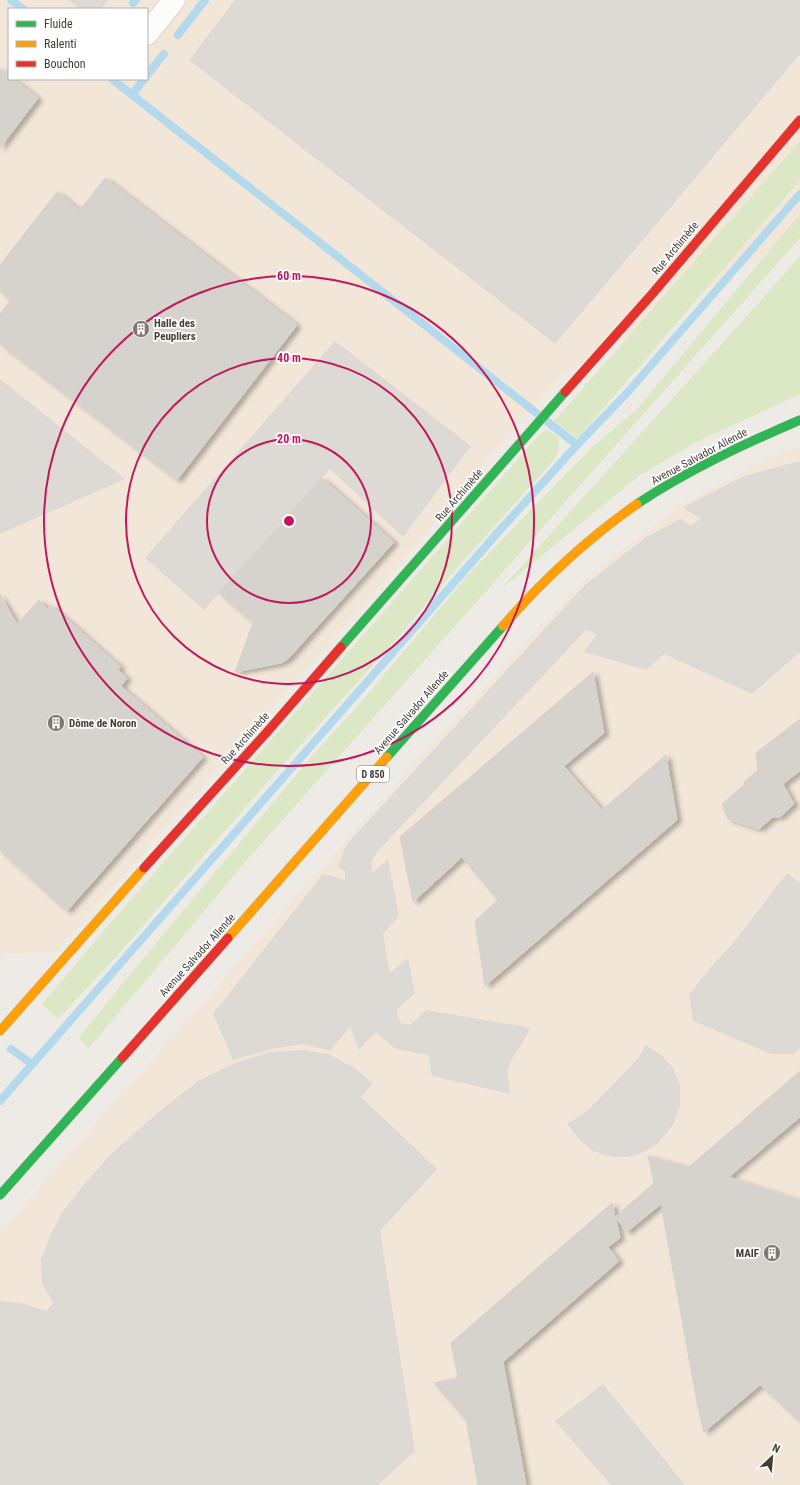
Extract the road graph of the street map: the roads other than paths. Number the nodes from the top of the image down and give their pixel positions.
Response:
1 (174, 0) edge
2 (148, 33) edge
3 (800, 120) edge
4 (800, 420) edge
5 (0, 1031) edge
6 (0, 1195) edge

1 - 2 street
3 - 5 street, Rue Archimède
4 - 6 street, Avenue Salvador Allende / D 850

